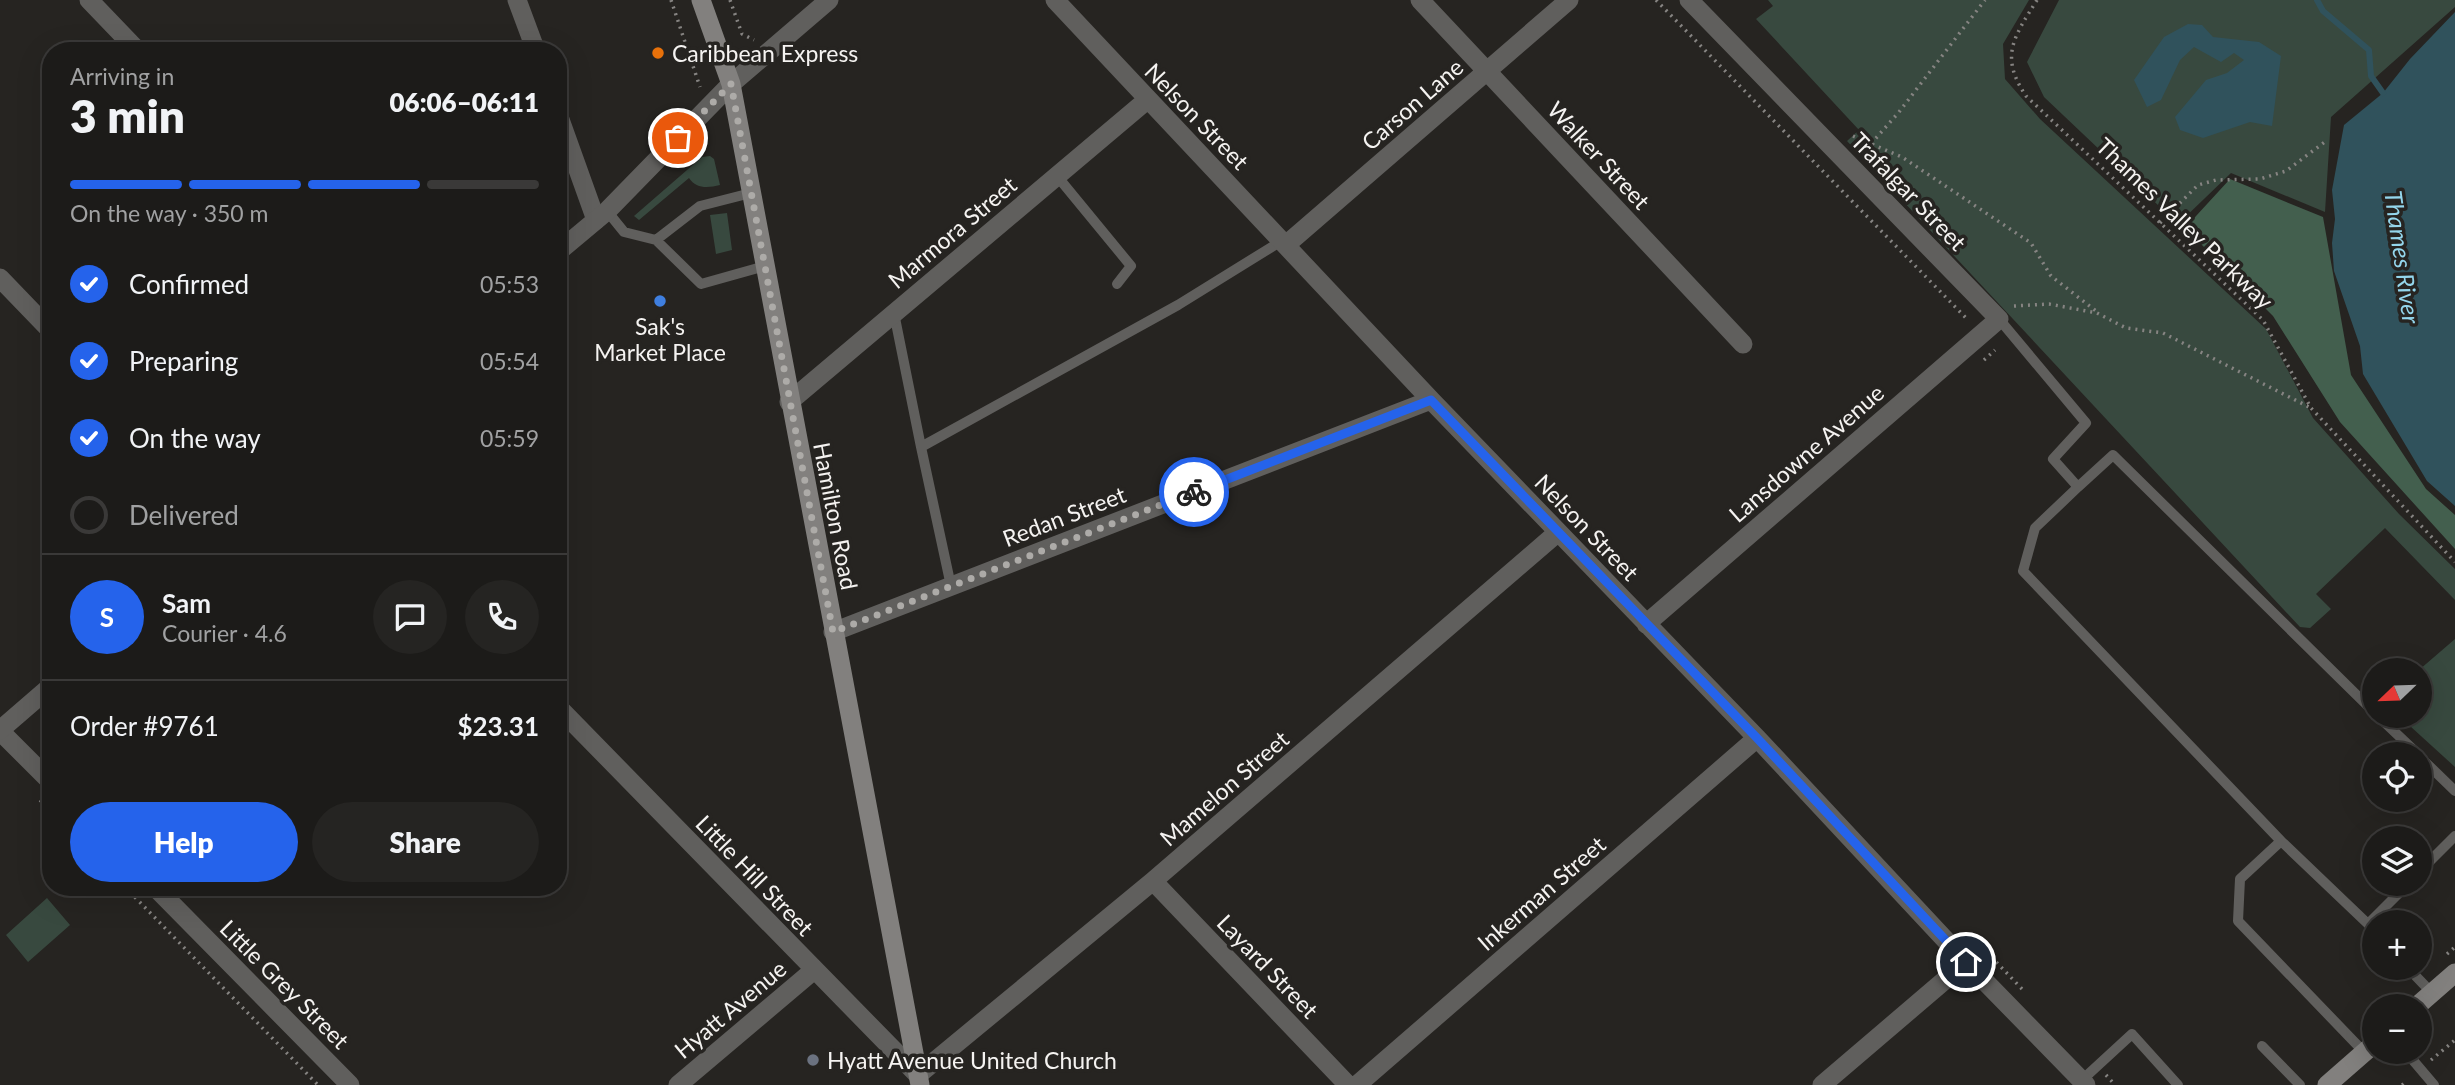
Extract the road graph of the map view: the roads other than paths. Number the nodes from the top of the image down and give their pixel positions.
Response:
1 (89, 0) edge
2 (517, 0) edge
3 (829, 0) edge
4 (1055, 0) edge
5 (1420, 0) edge
6 (1569, 0) edge
7 (1689, 0) edge
8 (703, 1) edge
9 (129, 42) edge
10 (533, 42) edge
11 (1487, 72) junction
12 (731, 84) junction
13 (1147, 100) junction
14 (567, 135) edge
15 (1057, 176) junction
16 (751, 193) junction
17 (602, 216) junction
18 (656, 240) junction
19 (1285, 242) junction
20 (567, 245) edge
21 (765, 266) junction
22 (0, 278) edge
23 (1117, 284) dead end
24 (894, 313) junction
25 (1994, 314) junction
26 (42, 322) edge
27 (1743, 344) dead end
28 (1431, 400) junction
29 (789, 402) junction
30 (921, 447) junction
31 (2078, 487) junction
32 (1557, 533) junction
33 (951, 586) junction
34 (1646, 624) junction
35 (833, 632) junction
36 (42, 694) edge
37 (2362, 700) edge
38 (567, 716) edge
39 (2390, 728) edge
40 (0, 731) edge
41 (1757, 738) junction
42 (2405, 742) edge
43 (2432, 768) edge
44 (42, 773) edge
45 (2455, 790) edge
46 (2455, 836) edge
47 (2281, 841) junction
48 (2432, 859) edge
49 (1153, 881) junction
50 (164, 896) edge
51 (2398, 896) edge
52 (2386, 910) edge
53 (2362, 918) edge
54 (1966, 962) junction
55 (814, 970) junction
56 (2455, 973) edge
57 (2420, 980) edge
58 (2432, 993) joint
59 (2362, 1040) edge
60 (2262, 1046) dead end
61 (2362, 1055) edge
62 (2416, 1064) edge
63 (919, 1080) edge
64 (2084, 1083) edge
65 (350, 1085) edge
66 (678, 1085) edge
67 (1348, 1085) edge
68 (1357, 1085) edge
69 (1822, 1085) edge
70 (2178, 1085) edge
71 (2300, 1085) edge
72 (2327, 1085) edge
73 (2434, 1085) edge

1 - 9 street
2 - 10 street
3 - 12 street
4 - 13 street, Nelson Street
5 - 11 street, Walker Street
6 - 11 street, Carson Lane
7 - 25 street, Trafalgar Street
8 - 12 main road, Hamilton Road
11 - 19 street, Carson Lane
11 - 27 street, Walker Street
12 - 16 main road, Hamilton Road
12 - 17 street
13 - 15 street, Marmora Street
13 - 19 street, Nelson Street
14 - 17 street
15 - 23 lane
15 - 24 street, Marmora Street
16 - 18 lane
16 - 21 main road, Hamilton Road
17 - 18 lane
17 - 20 street
18 - 21 lane
19 - 28 street, Nelson Street
19 - 30 lane
21 - 29 main road, Hamilton Road
22 - 26 street
24 - 29 street, Marmora Street
24 - 30 lane
25 - 31 lane, Trafalgar Street
25 - 34 street, Lansdowne Avenue
28 - 32 street, Nelson Street
28 - 33 street, Redan Street
29 - 35 main road, Hamilton Road
30 - 33 lane
31 - 37 lane
31 - 47 lane
32 - 34 street, Nelson Street
32 - 49 street, Mamelon Street
33 - 35 street, Redan Street
34 - 41 street, Nelson Street
35 - 63 main road, Hamilton Road
36 - 40 street
38 - 55 street, Little Hill Street
39 - 42 lane
40 - 44 street
41 - 54 street, Nelson Street
41 - 68 street, Inkerman Street
43 - 45 lane
46 - 48 lane
47 - 53 lane
47 - 59 lane
49 - 63 street, Mamelon Street
49 - 67 street, Layard Street
50 - 65 street, Little Grey Street
51 - 52 lane
54 - 64 street, Nelson Street
54 - 69 street
55 - 63 street, Little Hill Street
55 - 66 street, Hyatt Avenue
56 - 58 main road
57 - 58 lane
60 - 71 lane
61 - 72 main road
62 - 73 lane
64 - 70 lane

